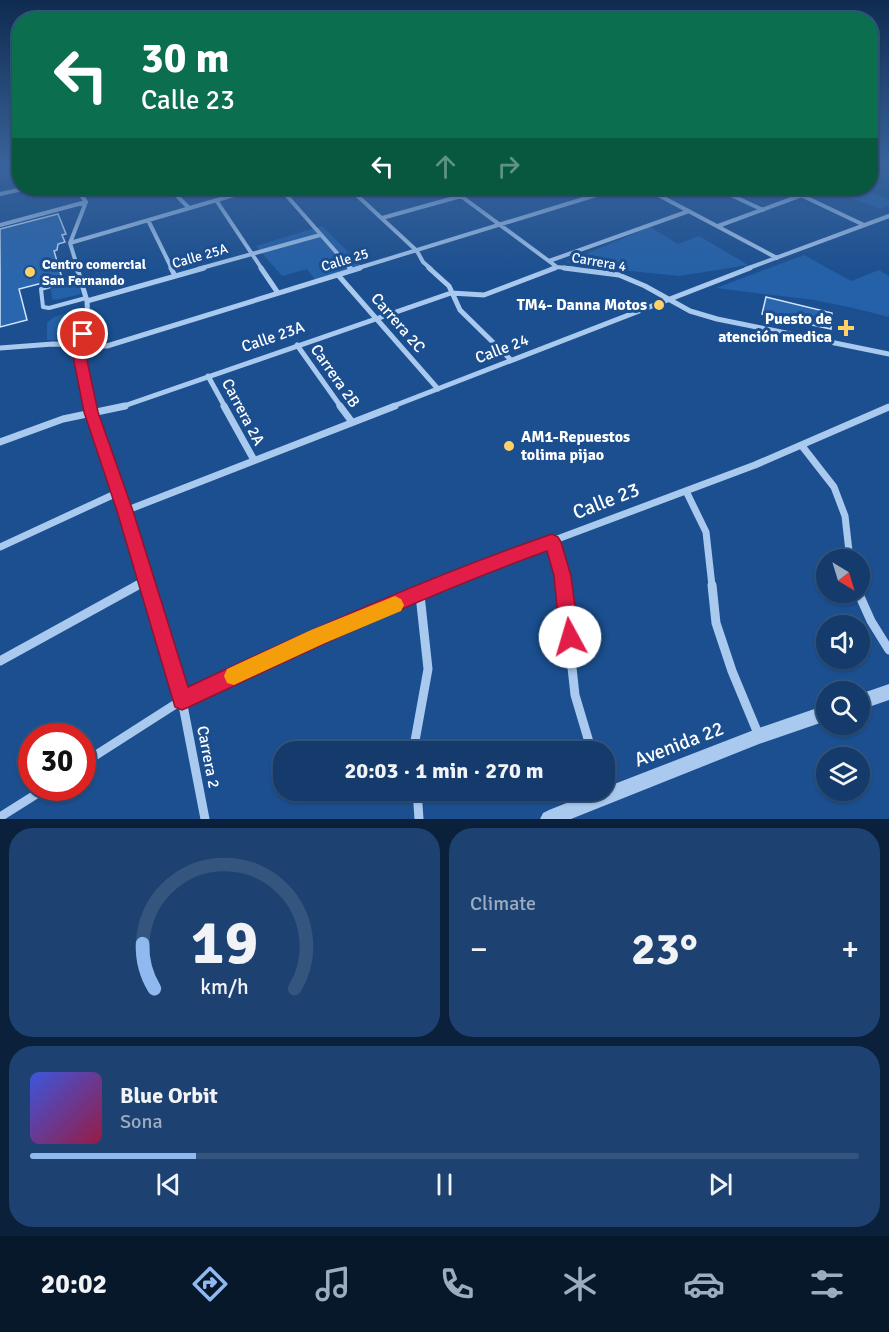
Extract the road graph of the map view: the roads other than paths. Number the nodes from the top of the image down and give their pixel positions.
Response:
1 (182, 201) edge
2 (212, 201) edge
3 (217, 201) edge
4 (291, 201) edge
5 (363, 201) edge
6 (440, 201) edge
7 (469, 201) edge
8 (572, 201) edge
9 (670, 201) edge
10 (744, 201) edge
11 (786, 201) edge
12 (815, 201) edge
13 (86, 202) joint
14 (189, 208) junction
15 (763, 210) junction
16 (689, 211) junction
17 (889, 216) edge
18 (382, 218) junction
19 (148, 220) junction
20 (0, 225) edge
21 (501, 225) junction
22 (864, 225) junction
23 (718, 226) junction
24 (320, 235) junction
25 (70, 243) junction
26 (417, 250) junction
27 (252, 254) junction
28 (777, 258) junction
29 (549, 261) junction
30 (557, 267) junction
31 (352, 270) junction
32 (338, 275) junction
33 (175, 276) junction
34 (80, 277) junction
35 (278, 293) junction
36 (451, 293) junction
37 (86, 299) junction
38 (667, 299) junction
39 (376, 318) junction
40 (297, 345) junction
41 (78, 346) junction
42 (0, 348) edge
43 (889, 354) edge
44 (511, 360) junction
45 (208, 376) junction
46 (438, 388) junction
47 (889, 407) edge
48 (91, 412) junction
49 (352, 422) junction
50 (0, 442) edge
51 (802, 446) junction
52 (254, 460) junction
53 (686, 491) junction
54 (117, 493) junction
55 (125, 511) junction
56 (552, 542) junction
57 (0, 547) edge
58 (848, 549) edge
59 (145, 581) junction
60 (420, 595) junction
61 (863, 603) edge
62 (889, 650) edge
63 (0, 661) edge
64 (889, 692) edge
65 (870, 699) edge
66 (182, 700) junction
67 (816, 716) edge
68 (759, 736) junction
69 (415, 741) edge
70 (589, 741) edge
71 (96, 755) edge
72 (615, 789) edge
73 (25, 801) edge
74 (418, 801) edge
75 (588, 801) edge
76 (0, 817) edge
77 (205, 819) edge
78 (419, 819) edge
79 (549, 819) edge

1 - 14 street
2 - 14 street
3 - 27 street
4 - 24 street
5 - 18 street
6 - 18 street
7 - 21 street
8 - 21 street, Calle 25
9 - 16 street
10 - 15 street
11 - 15 street
12 - 22 street
13 - 20 street
13 - 25 street
14 - 19 street
15 - 23 street
16 - 23 street
16 - 29 street
17 - 22 street, Calle 24
18 - 26 street
19 - 25 street
19 - 33 street
21 - 26 street, Calle 25
21 - 29 street
22 - 28 street, Calle 24
23 - 28 street
24 - 27 street, Calle 25A
24 - 31 street
25 - 34 street
26 - 31 street, Calle 25
26 - 36 street
27 - 33 street, Calle 25A
27 - 35 street
28 - 38 street, Calle 24
29 - 30 street
30 - 36 street, Calle 23A
30 - 38 street, Carrera 4
31 - 32 street, Calle 25
32 - 35 street, Calle 25
32 - 39 street, Carrera 2C
33 - 37 street, Calle 25A
34 - 37 street
34 - 37 lane
35 - 41 street, Calle 25
36 - 39 street, Calle 23A
36 - 44 street
37 - 41 street
38 - 43 street, Carrera 4
38 - 44 street, Calle 24
39 - 40 street, Calle 23A
39 - 46 street, Carrera 2C
40 - 45 street, Calle 23A
40 - 49 street, Carrera 2B
41 - 42 street, Calle 25
41 - 48 street, Carrera 2
44 - 46 street, Calle 24
45 - 48 street, Calle 23A
45 - 52 street, Carrera 2A
46 - 49 street, Calle 24
47 - 51 street, Calle 23
48 - 50 street, Calle 23A
48 - 54 street, Carrera 2
49 - 52 street, Calle 24
51 - 53 street, Calle 23
51 - 58 street
52 - 55 street, Calle 24
53 - 56 street, Calle 23
53 - 68 street
54 - 55 street, Carrera 2
54 - 57 street
55 - 59 street, Carrera 2
56 - 60 street, Calle 23
56 - 70 street
59 - 63 street
59 - 66 street, Carrera 2
60 - 66 street, Calle 23
60 - 69 street
61 - 62 street
64 - 65 street
66 - 71 street, Calle 23
66 - 77 street, Carrera 2
67 - 68 street, Avenida 22
68 - 72 street, Avenida 22
73 - 76 street
74 - 78 street
75 - 79 street, Avenida 22

